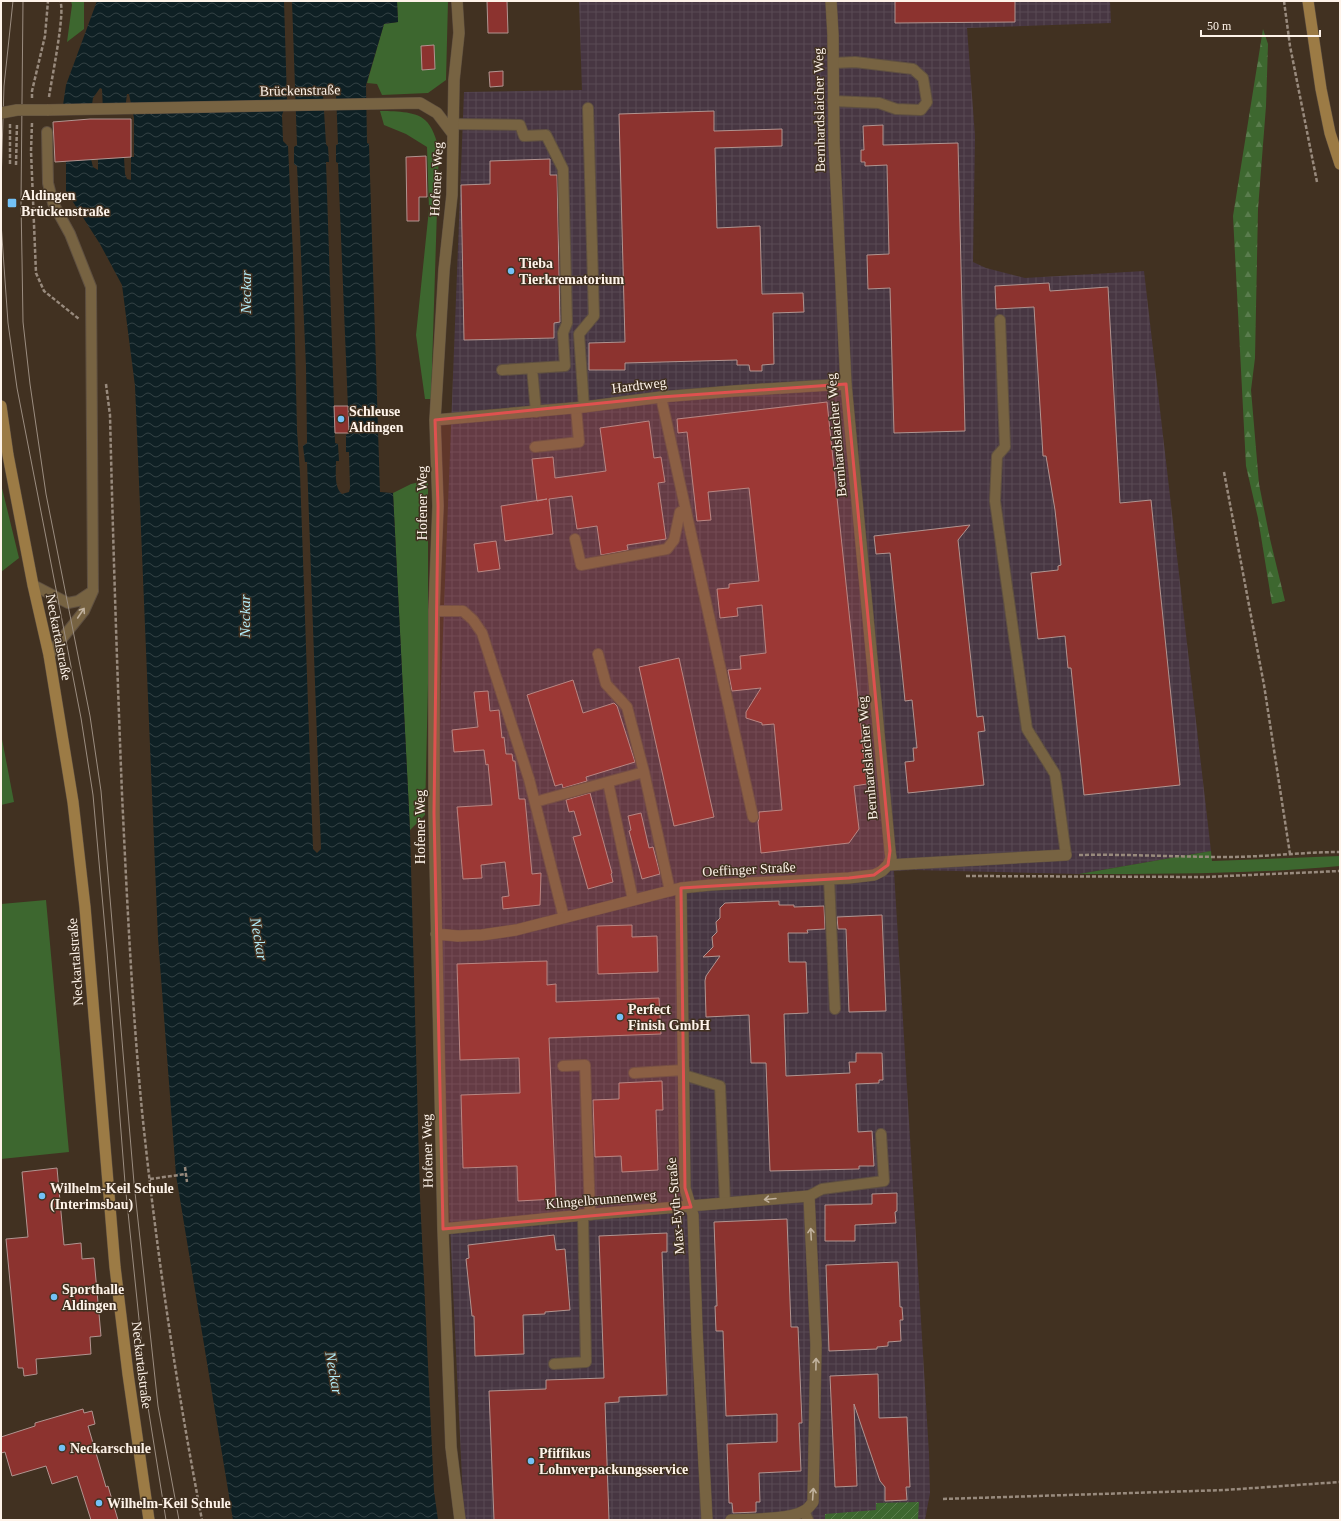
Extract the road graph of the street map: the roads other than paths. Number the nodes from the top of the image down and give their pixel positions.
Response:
1 (457, 1) edge
2 (831, 1) edge
3 (1308, 1) edge
4 (833, 63) junction
5 (833, 101) junction
6 (588, 108) dead end
7 (5, 112) edge
8 (454, 129) junction
9 (47, 132) dead end
10 (1340, 164) edge
11 (1000, 320) dead end
12 (532, 368) junction
13 (502, 370) dead end
14 (846, 384) junction
15 (662, 397) junction
16 (1, 406) edge
17 (580, 408) junction
18 (536, 412) junction
19 (435, 420) junction
20 (535, 447) dead end
21 (686, 510) junction
22 (575, 539) dead end
23 (33, 585) junction
24 (93, 591) junction
25 (434, 611) junction
26 (598, 654) dead end
27 (49, 655) junction
28 (644, 772) junction
29 (608, 782) junction
30 (535, 802) junction
31 (753, 817) dead end
32 (1066, 855) joint
33 (888, 865) junction
34 (829, 879) junction
35 (681, 888) junction
36 (670, 891) junction
37 (634, 900) junction
38 (564, 918) junction
39 (436, 934) junction
40 (835, 1009) dead end
41 (563, 1066) dead end
42 (634, 1073) dead end
43 (684, 1073) junction
44 (881, 1134) dead end
45 (809, 1196) junction
46 (725, 1203) junction
47 (691, 1207) junction
48 (586, 1215) junction
49 (443, 1229) junction
50 (554, 1364) dead end
51 (806, 1516) edge
52 (777, 1519) edge
53 (149, 1520) edge
54 (460, 1520) edge
55 (707, 1520) edge
56 (733, 1520) edge

1 - 8 street
2 - 4 street, Bernhardslaicher Weg
3 - 10 main road
4 - 5 street, Bernhardslaicher Weg
4 - 5 lane
5 - 14 street, Bernhardslaicher Weg
6 - 17 lane
7 - 8 street, Brückenstraße, bridge
8 - 12 lane
8 - 19 street, Hofener Weg
9 - 24 lane
11 - 32 lane
12 - 13 lane
12 - 18 lane
14 - 15 street, Hardtweg
14 - 33 street, Bernhardslaicher Weg
15 - 17 street, Hardtweg
15 - 21 lane
16 - 23 main road, Neckartalstraße
17 - 18 street, Hardtweg
17 - 20 lane
18 - 19 street, Hardtweg
19 - 25 street, Hofener Weg
21 - 22 lane
21 - 31 lane
23 - 24 lane
23 - 27 main road, Neckartalstraße
27 -> 24 lane
25 - 30 lane
25 - 39 street, Hofener Weg
26 - 28 lane
27 - 53 main road, Neckartalstraße
28 - 29 lane
28 - 36 lane
29 - 30 lane
29 - 37 lane
30 - 38 lane
32 - 33 street
33 - 34 street, Oeffinger Straße
34 - 35 street, Oeffinger Straße
34 - 40 lane
35 - 36 street, Oeffinger Straße
35 - 43 street, Max-Eyth-Straße
36 - 37 street, Oeffinger Straße
37 - 38 street, Oeffinger Straße
38 - 39 street, Oeffinger Straße
39 - 49 street, Hofener Weg
41 - 48 lane
42 - 43 lane
43 - 46 lane
43 - 47 street, Max-Eyth-Straße
44 - 45 lane
45 -> 46 street, Klingelbrunnenweg
51 -> 45 street
46 - 47 street, Klingelbrunnenweg
47 - 48 street, Klingelbrunnenweg
47 - 55 street, Max-Eyth-Straße
48 - 49 street, Klingelbrunnenweg
48 - 50 lane
49 - 54 street, Hofener Weg
51 - 52 street
52 - 56 street

